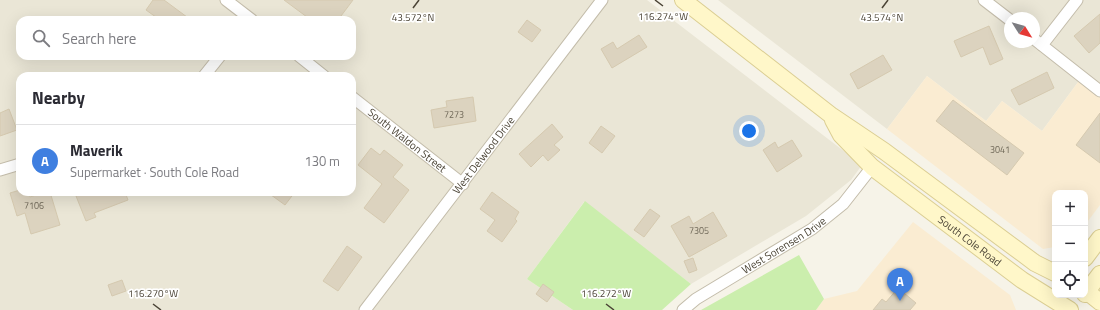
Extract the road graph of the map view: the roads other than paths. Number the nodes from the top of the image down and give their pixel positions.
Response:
1 (226, 0) edge
2 (602, 0) edge
3 (683, 0) edge
4 (984, 0) edge
5 (1077, 0) edge
6 (1004, 15) edge
7 (246, 16) edge
8 (1040, 40) edge
9 (1040, 44) edge
10 (217, 60) edge
11 (304, 60) edge
12 (207, 72) edge
13 (319, 72) edge
14 (1100, 91) edge
15 (356, 101) edge
16 (832, 116) junction
17 (16, 165) edge
18 (872, 167) junction
19 (0, 170) edge
20 (914, 175) junction
21 (463, 184) junction
22 (1100, 238) edge
23 (1088, 254) edge
24 (1052, 272) edge
25 (1100, 274) edge
26 (1088, 289) edge
27 (1088, 295) edge
28 (1081, 298) edge
29 (1049, 301) edge
30 (1100, 302) edge
31 (365, 310) edge
32 (683, 310) edge
33 (1071, 310) edge

1 - 7 street
2 - 21 street, West Delwood Drive
3 - 16 main road, South Cole Road
4 - 6 street
5 - 8 street
9 - 14 street
10 - 12 street
11 - 13 street
15 - 21 street, South Waldon Street
16 - 18 main road, South Cole Road
16 - 20 main road, South Cole Road
17 - 19 street
18 - 20 main road, South Cole Road
18 - 29 main road, South Cole Road
18 - 32 street, West Sorensen Drive
20 - 24 main road, South Cole Road
21 - 31 street, West Delwood Drive
22 - 23 main road
25 - 26 main road
27 - 30 main road
28 - 33 main road
29 - 33 main road, South Cole Road

